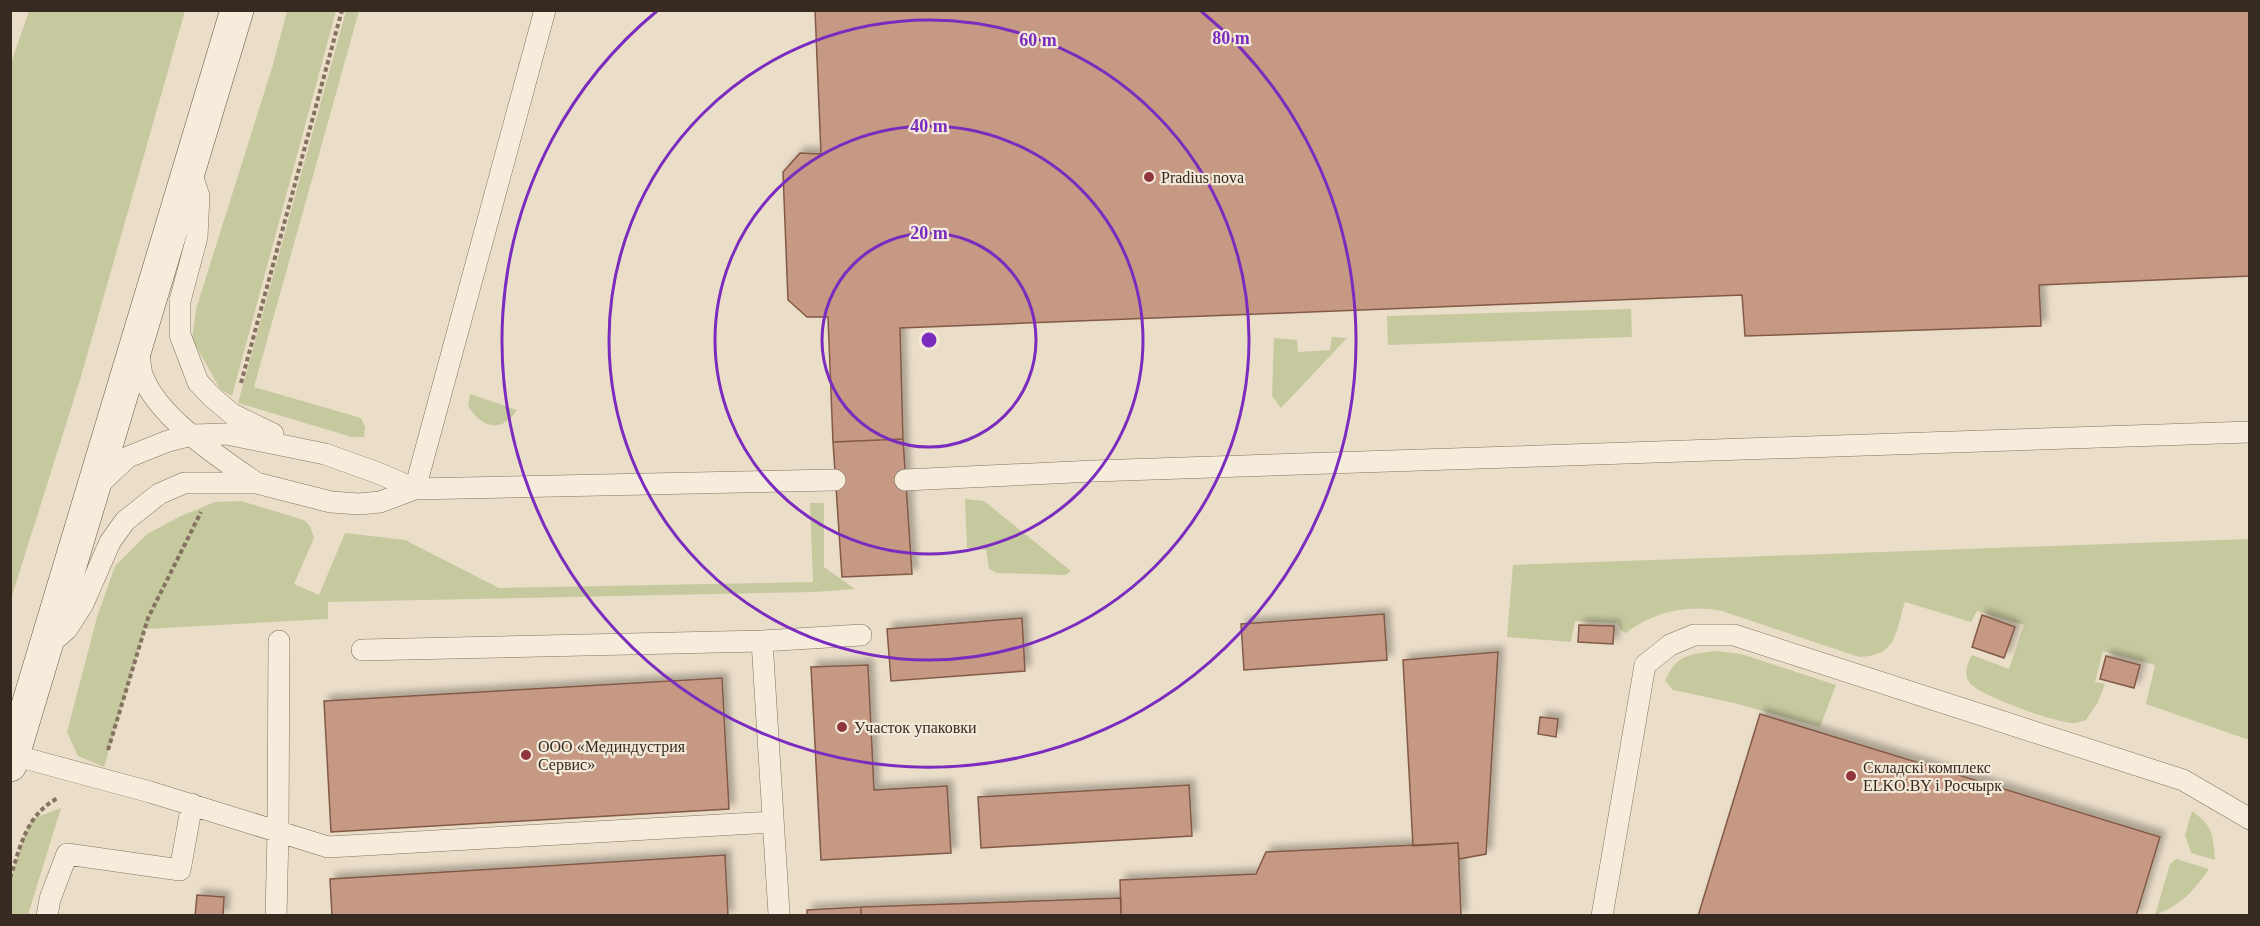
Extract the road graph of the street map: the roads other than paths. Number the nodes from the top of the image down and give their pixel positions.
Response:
1 (237, 10) edge
2 (545, 10) edge
3 (190, 169) junction
4 (138, 342) junction
5 (2250, 432) edge
6 (192, 435) junction
7 (303, 449) junction
8 (835, 480) dead end
9 (905, 480) dead end
10 (256, 483) junction
11 (94, 489) junction
12 (415, 489) junction
13 (861, 635) dead end
14 (279, 641) dead end
15 (762, 641) junction
16 (46, 648) junction
17 (362, 650) dead end
18 (12, 760) edge
19 (192, 804) junction
20 (2250, 819) edge
21 (773, 822) junction
22 (278, 832) junction
23 (779, 914) edge
24 (47, 915) edge
25 (276, 915) edge
26 (1602, 915) edge

1 - 3 main road
2 - 12 lane
3 - 4 main road
3 - 7 lane
4 - 6 lane
4 - 11 main road
5 - 9 lane
6 - 7 lane
6 - 10 lane
6 - 11 lane
7 - 12 lane
8 - 12 lane
10 - 12 lane
10 - 16 lane
11 - 16 main road
13 - 15 lane
14 - 22 lane
15 - 17 lane
15 - 21 lane
16 - 18 main road
18 - 19 lane
19 - 22 lane
19 - 24 lane
20 - 26 lane
21 - 22 lane
21 - 23 lane
22 - 25 lane

